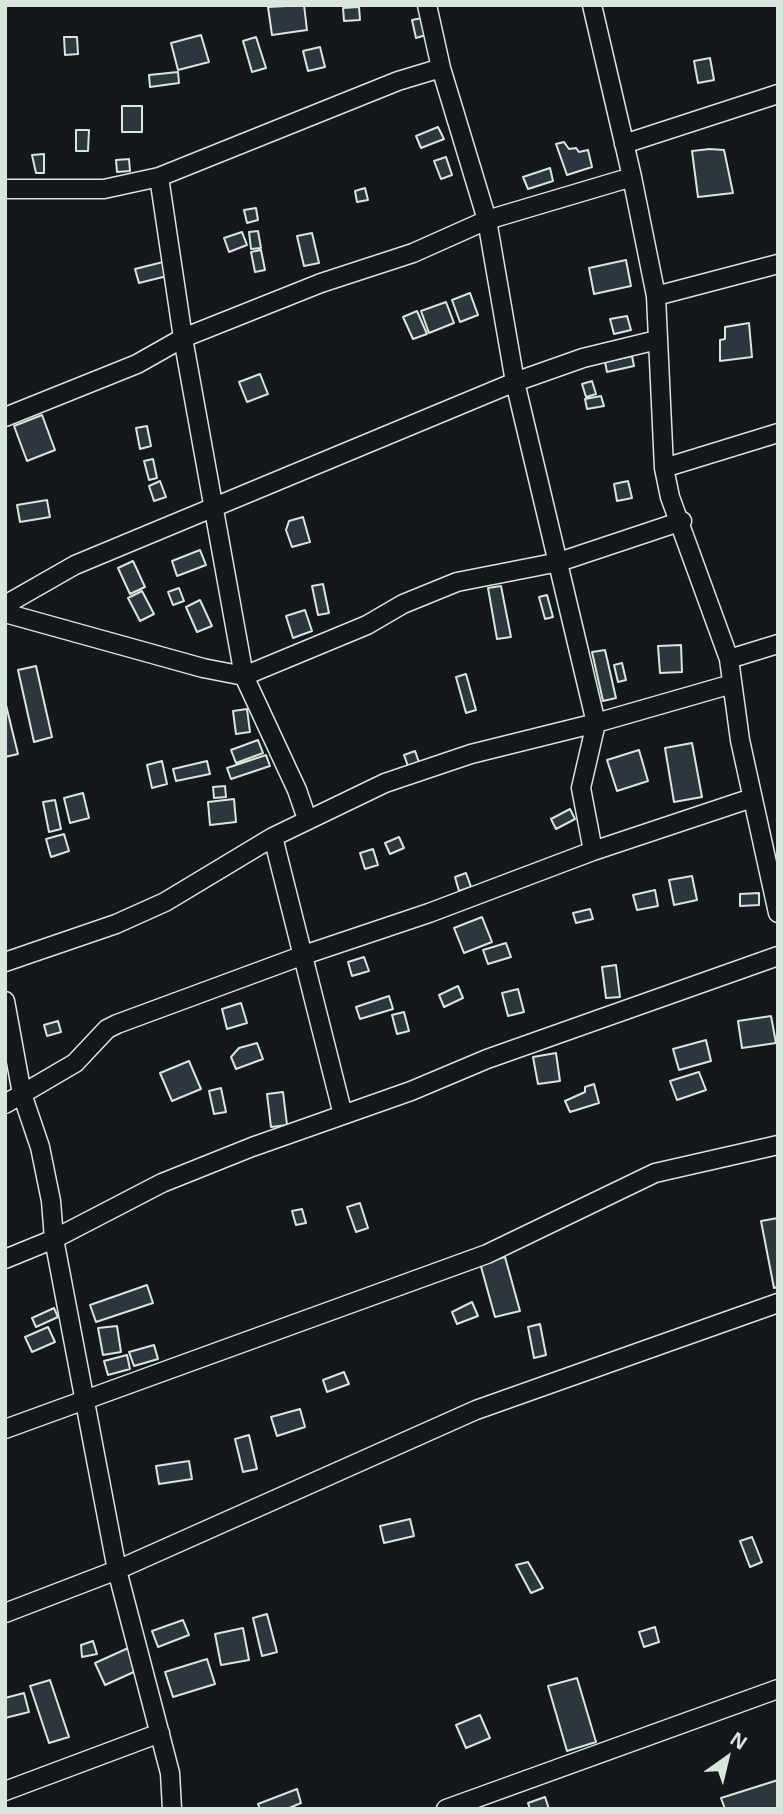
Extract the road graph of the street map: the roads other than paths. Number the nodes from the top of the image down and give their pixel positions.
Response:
1 (427, 5) edge
2 (592, 5) edge
3 (441, 68) junction
4 (778, 94) edge
5 (624, 144) junction
6 (159, 177) junction
7 (632, 177) junction
8 (5, 189) edge
9 (487, 220) junction
10 (778, 264) edge
11 (656, 296) junction
12 (183, 338) junction
13 (657, 340) junction
14 (515, 382) junction
15 (5, 417) edge
16 (778, 433) edge
17 (664, 468) junction
18 (216, 506) junction
19 (682, 521) junction
20 (559, 562) junction
21 (5, 605) edge
22 (5, 613) edge
23 (778, 644) edge
24 (729, 659) junction
25 (244, 676) junction
26 (732, 684) junction
27 (596, 723) junction
28 (752, 799) junction
29 (307, 819) junction
30 (272, 837) junction
31 (593, 851) junction
32 (777, 903) edge
33 (301, 956) junction
34 (778, 956) edge
35 (5, 962) edge
36 (5, 1001) edge
37 (22, 1094) junction
38 (5, 1104) edge
39 (343, 1115) junction
40 (778, 1145) edge
41 (54, 1239) junction
42 (5, 1259) edge
43 (778, 1303) edge
44 (86, 1400) junction
45 (5, 1429) edge
46 (117, 1570) junction
47 (5, 1613) edge
48 (778, 1689) edge
49 (160, 1733) junction
50 (5, 1791) edge
51 (172, 1809) edge
52 (446, 1809) edge

1 - 3 street
2 - 5 street
3 - 6 street
3 - 9 street
4 - 5 street
5 - 7 street
6 - 8 street
6 - 12 street
7 - 9 street
7 - 11 street
9 - 12 street
9 - 14 street
10 - 11 street
11 - 13 street
12 - 15 street
12 - 18 street
13 - 14 street
13 - 17 street
14 - 18 street
14 - 20 street
16 - 17 street
17 - 19 street
18 - 21 street
18 - 25 street
19 - 20 street
19 - 24 street
20 - 25 street
20 - 27 street
22 - 25 street
23 - 24 street
24 - 26 street
25 - 29 street
26 - 27 street
26 - 28 street
27 - 29 street
27 - 31 street
28 - 31 street
28 - 32 street
29 - 30 street
30 - 33 street
30 - 35 street
31 - 33 street
33 - 37 street
33 - 39 street
34 - 39 street
36 - 37 street
37 - 38 street
37 - 41 street
39 - 41 street
40 - 44 street
41 - 42 street
41 - 44 street
43 - 46 street
44 - 45 street
44 - 46 street
46 - 47 street
46 - 49 street
48 - 52 street
49 - 50 street
49 - 51 street

